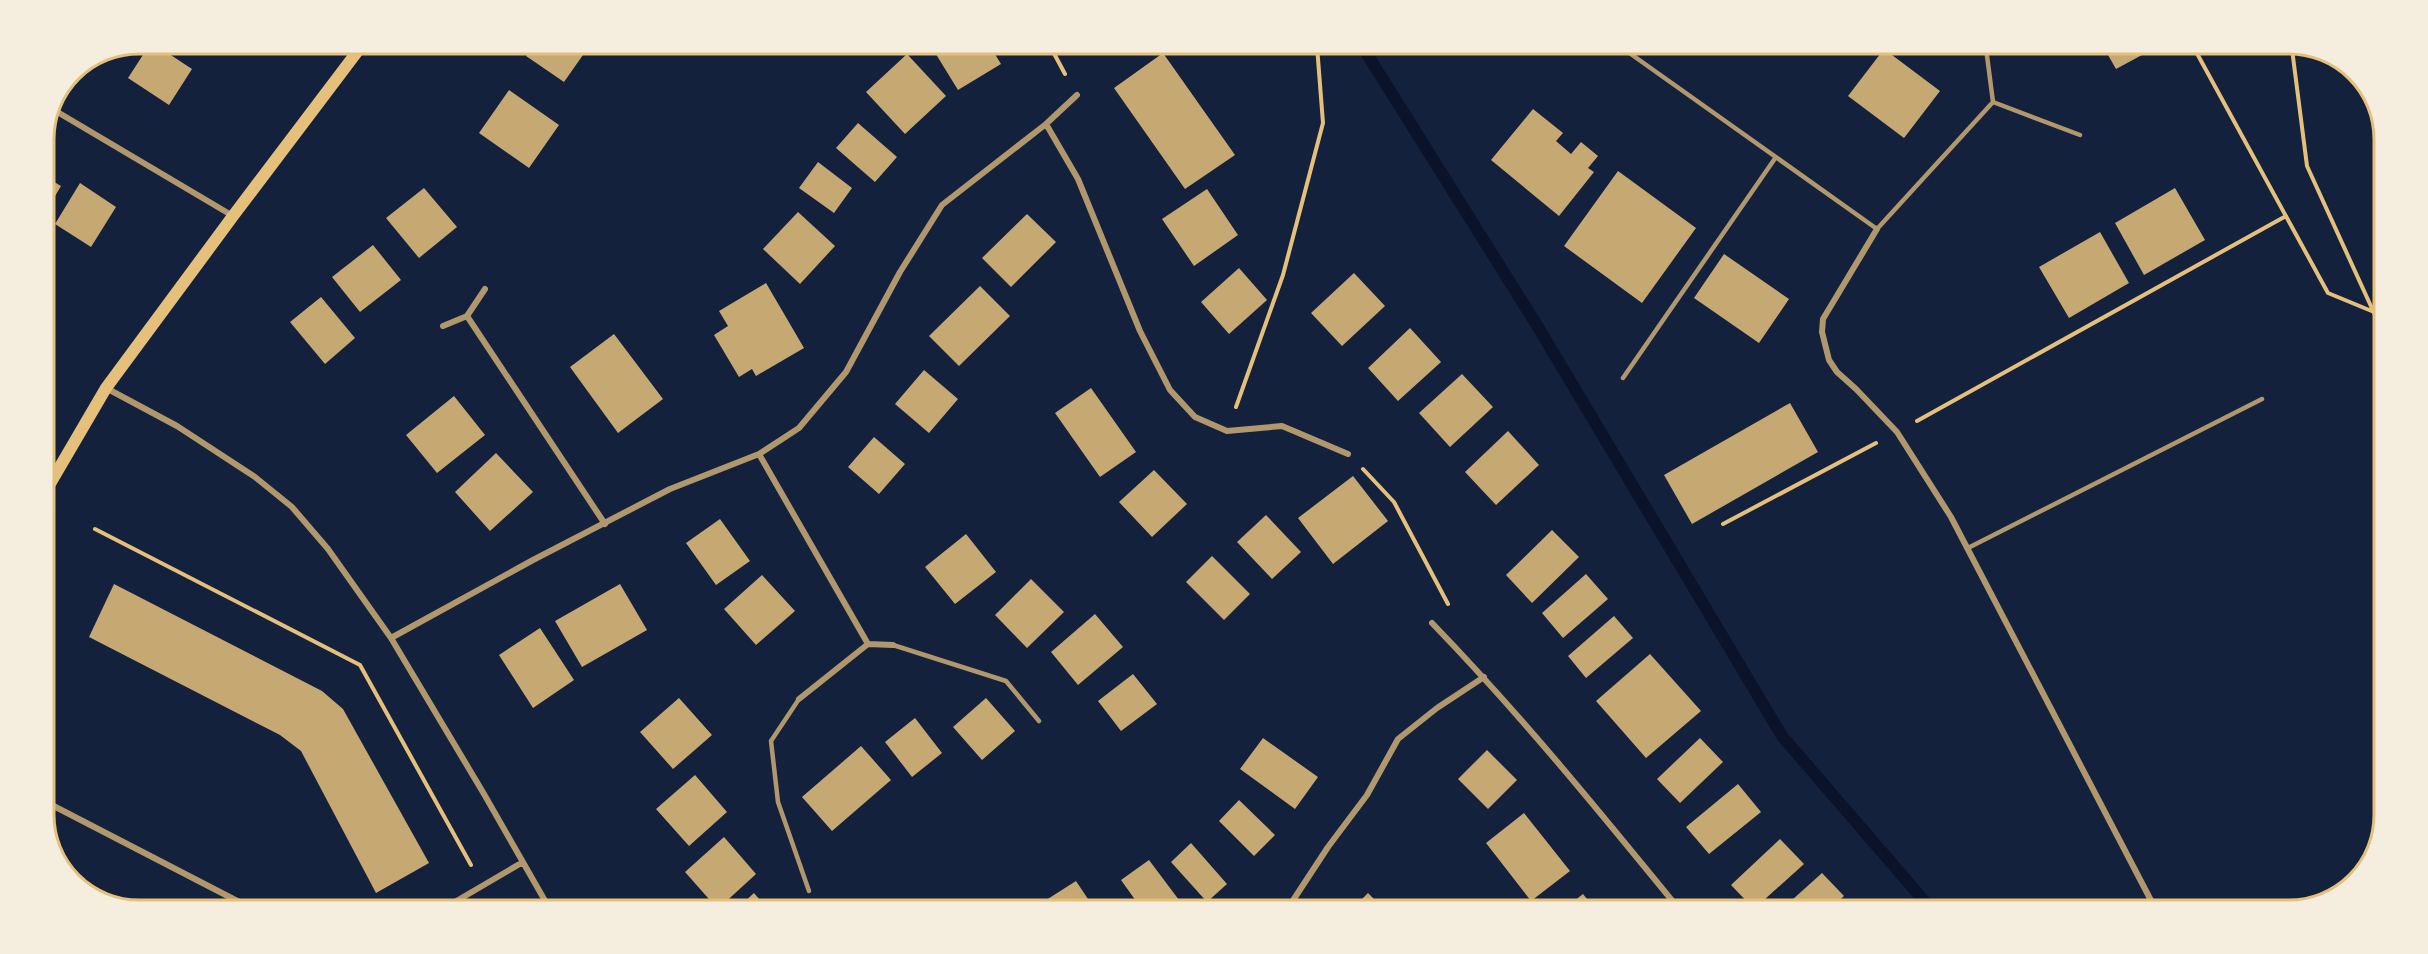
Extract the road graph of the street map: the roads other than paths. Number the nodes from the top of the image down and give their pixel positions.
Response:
1 (355, 54) edge
2 (1631, 54) edge
3 (1987, 54) edge
4 (1077, 95) road end
5 (1993, 102) junction
6 (58, 113) edge
7 (1046, 124) junction
8 (2080, 135) dead end
9 (1776, 157) junction
10 (233, 216) junction
11 (1877, 229) junction
12 (485, 289) dead end
13 (467, 316) junction
14 (443, 326) dead end
15 (1623, 378) dead end
16 (106, 388) junction
17 (2262, 399) dead end
18 (759, 454) junction
19 (1348, 454) road end
20 (54, 477) edge
21 (605, 524) junction
22 (1968, 548) junction
23 (1432, 623) dead end
24 (391, 638) junction
25 (868, 644) junction
26 (893, 645) joint
27 (1484, 677) junction
28 (799, 699) joint
29 (1039, 721) dead end
30 (54, 806) edge
31 (523, 862) junction
32 (808, 891) dead end
33 (235, 900) edge
34 (458, 900) edge
35 (545, 900) edge
36 (1293, 900) edge
37 (1671, 900) edge
38 (2152, 900) edge

1 - 10 main road
2 - 9 lane
3 - 5 lane
4 - 7 street
5 - 8 lane
5 - 11 lane
6 - 10 street
7 - 18 street
7 - 19 street
9 - 11 lane
9 - 15 lane
10 - 16 main road
11 - 22 street
12 - 13 street
13 - 14 street
13 - 21 street
16 - 20 main road
16 - 24 street
17 - 22 lane
18 - 21 street
18 - 25 street
21 - 24 street
22 - 38 street
23 - 27 street
24 - 31 street
25 - 26 street
25 - 28 street
26 - 29 lane
27 - 36 street
27 - 37 street
28 - 32 lane
30 - 33 street
31 - 34 street
31 - 35 street

